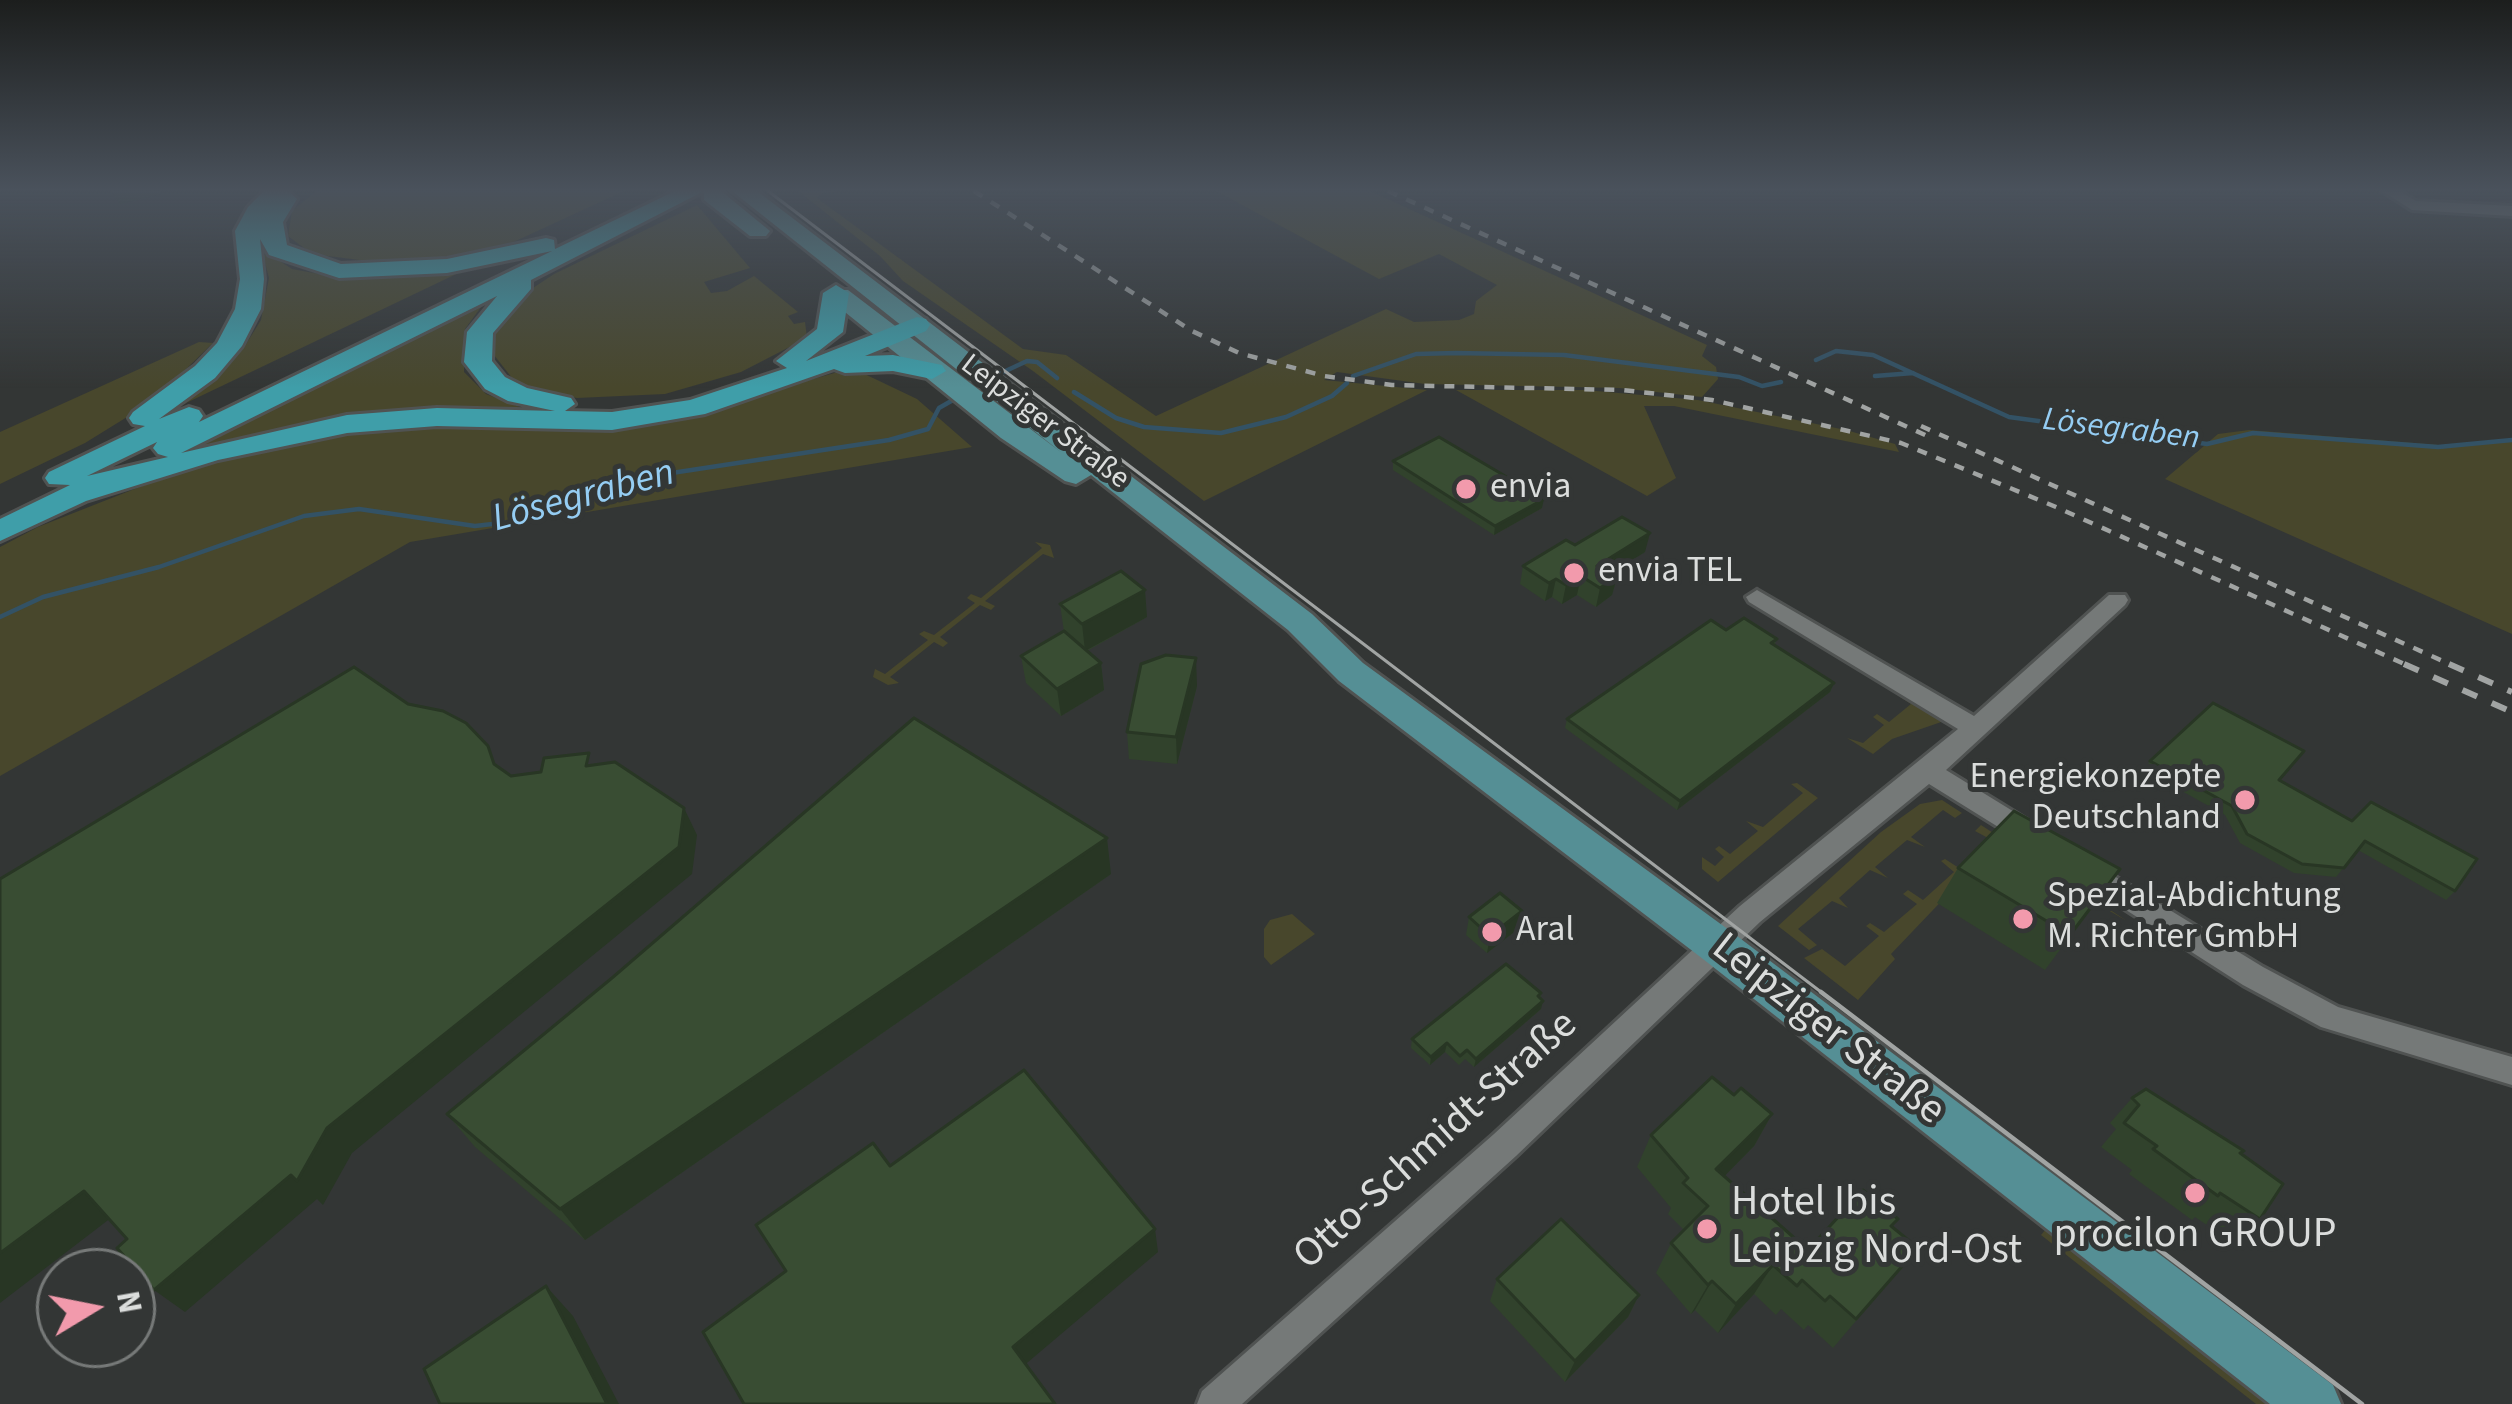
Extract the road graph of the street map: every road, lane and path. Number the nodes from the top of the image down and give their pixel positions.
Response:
1 (250, 257) edge
2 (293, 257) edge
3 (515, 257) edge
4 (539, 257) edge
5 (540, 257) edge
6 (545, 257) edge
7 (784, 257) edge
8 (818, 257) edge
9 (836, 293) junction
10 (900, 328) junction
11 (798, 366) junction
12 (967, 384) junction
13 (75, 494) junction
14 (8, 502) edge
15 (0, 531) edge
16 (1757, 598) dead end
17 (2117, 599) dead end
18 (1338, 661) junction
19 (1975, 728) junction
20 (1928, 771) junction
21 (1718, 946) junction
22 (2512, 1071) edge
23 (1215, 1404) edge
24 (2314, 1404) edge

1 - 14 highway
2 - 3 highway
4 - 14 highway
5 - 13 highway
6 - 11 highway
7 - 9 main road
8 - 10 main road, Leipziger Straße
9 - 10 main road
9 - 11 highway
10 - 11 highway
10 - 12 main road
10 - 12 main road, Leipziger Straße
11 - 12 highway
11 - 13 highway
12 - 18 main road, Leipziger Straße
12 - 18 main road, Leipziger Straße
13 - 15 highway
16 - 19 street
17 - 19 street, Otto-Schmidt-Straße
18 - 21 main road, Leipziger Straße
19 - 20 street, Otto-Schmidt-Straße
20 - 21 street, Otto-Schmidt-Straße
20 - 22 street
21 - 23 street, Otto-Schmidt-Straße
21 - 24 main road, Leipziger Straße

